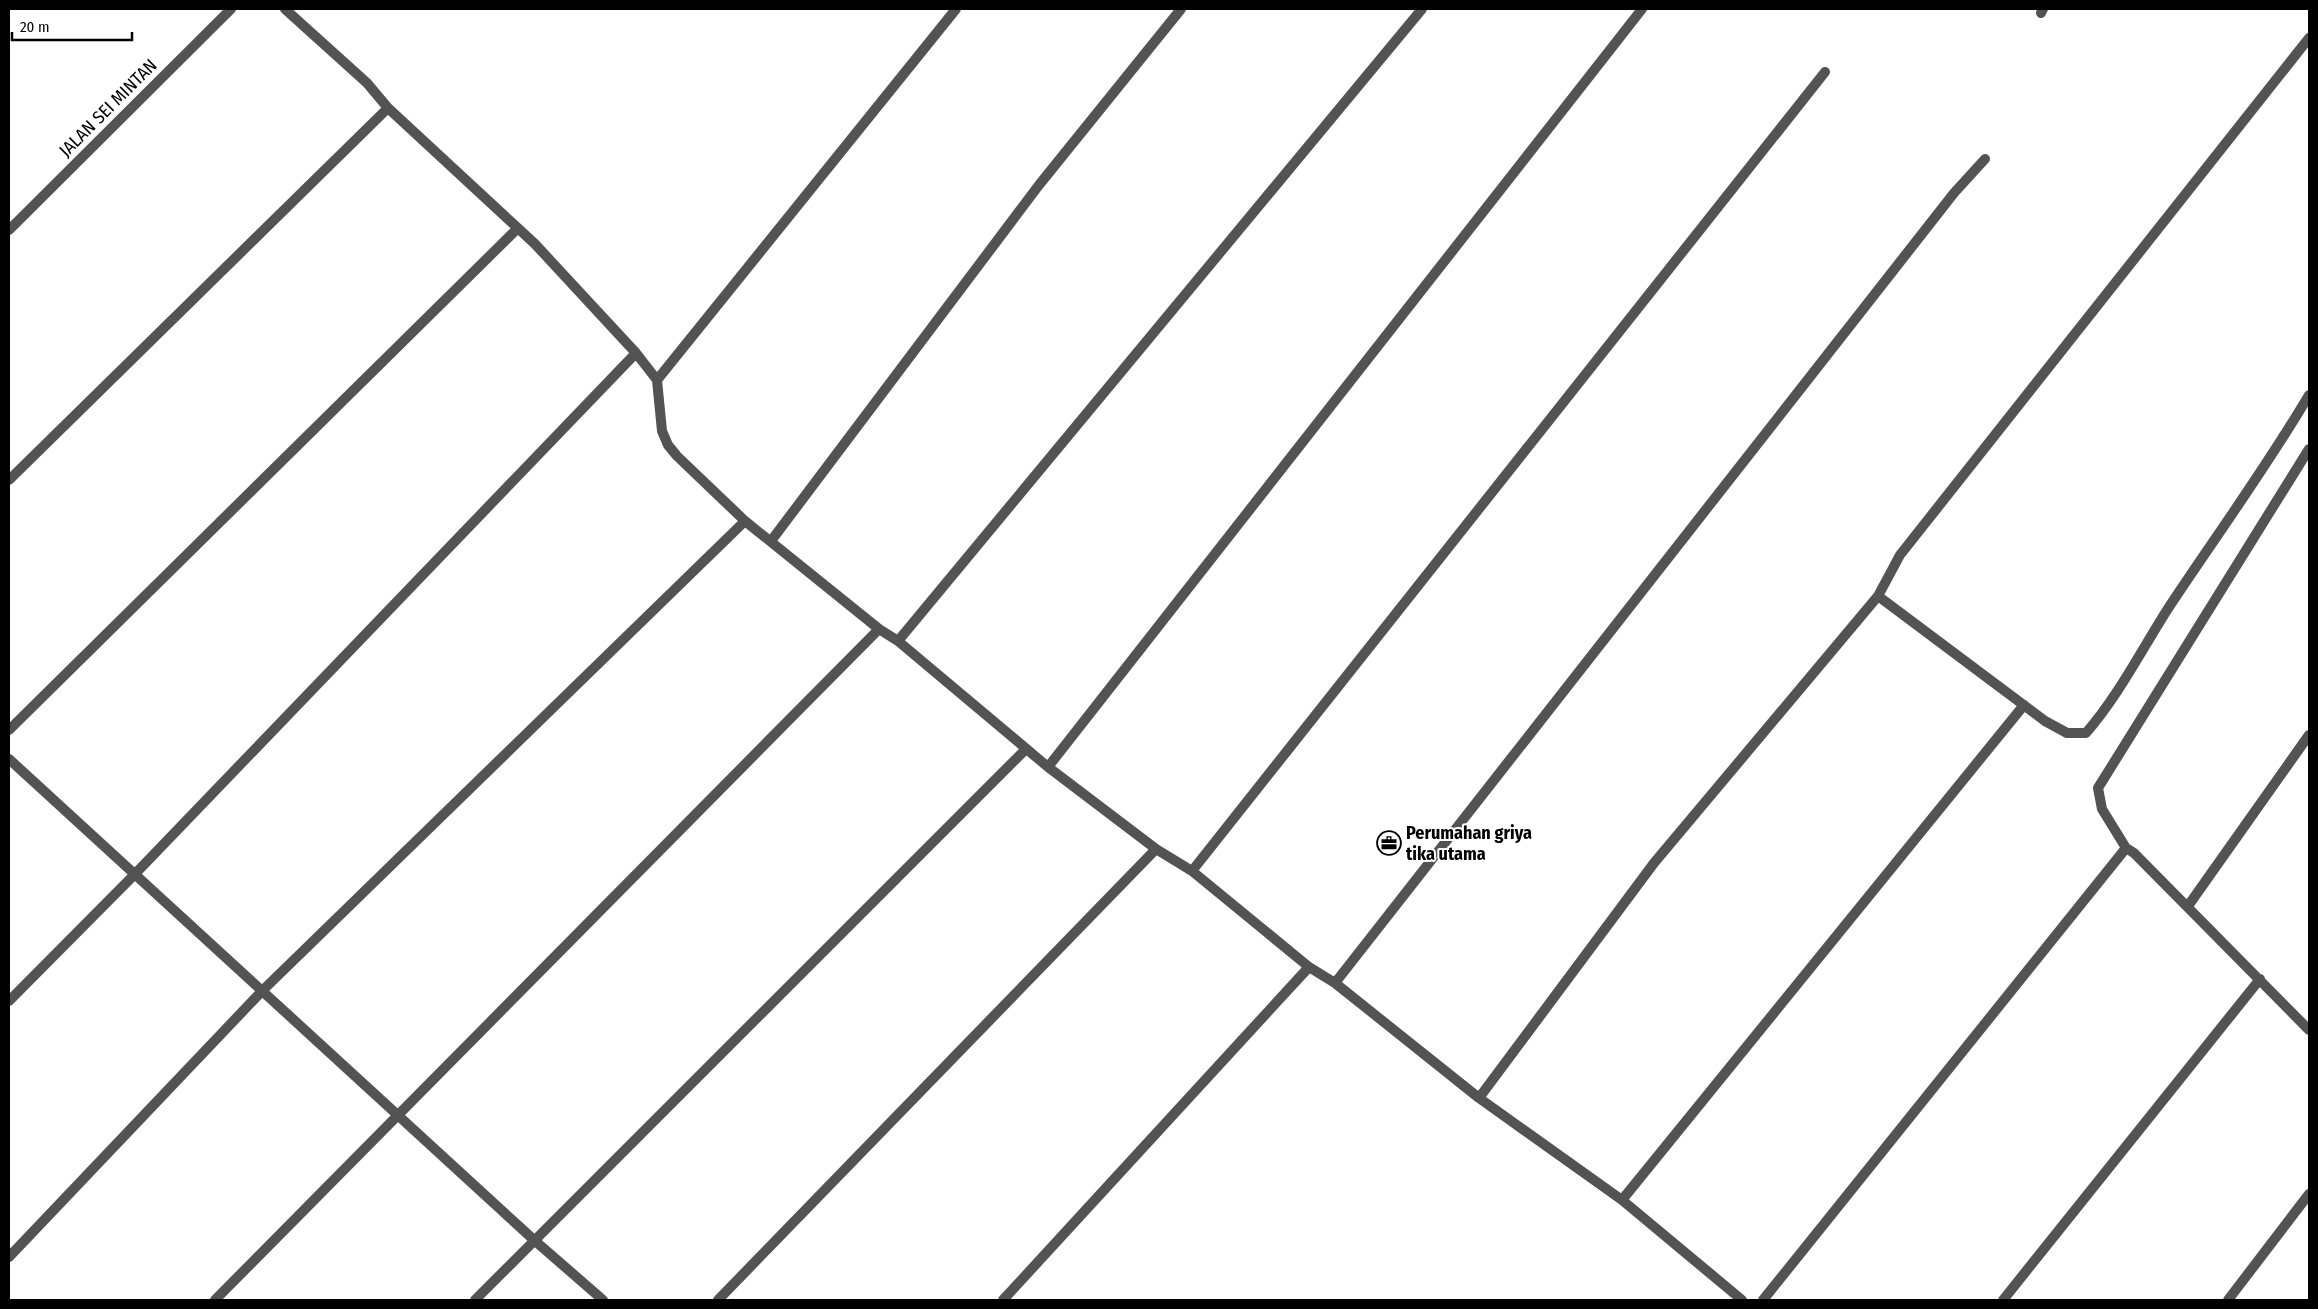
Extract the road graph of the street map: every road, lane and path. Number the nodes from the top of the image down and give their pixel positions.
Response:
1 (231, 9) edge
2 (285, 9) edge
3 (956, 9) edge
4 (1181, 9) edge
5 (1422, 9) edge
6 (1642, 9) edge
7 (2309, 38) edge
8 (1825, 72) dead end
9 (388, 108) junction
10 (1984, 159) dead end
11 (518, 228) junction
12 (9, 230) edge
13 (636, 353) junction
14 (657, 380) junction
15 (2309, 395) edge
16 (2309, 449) edge
17 (9, 480) edge
18 (745, 521) junction
19 (772, 540) junction
20 (1878, 596) junction
21 (879, 629) junction
22 (898, 641) junction
23 (2024, 705) junction
24 (9, 730) edge
25 (2309, 735) edge
26 (1026, 749) junction
27 (9, 759) edge
28 (1048, 767) junction
29 (2126, 848) junction
30 (1156, 849) junction
31 (1192, 871) junction
32 (134, 875) junction
33 (2188, 906) junction
34 (1309, 968) junction
35 (2260, 979) junction
36 (1334, 983) junction
37 (262, 991) junction
38 (9, 1001) edge
39 (2309, 1030) edge
40 (1479, 1098) junction
41 (397, 1115) junction
42 (2309, 1194) edge
43 (1622, 1200) junction
44 (534, 1240) junction
45 (9, 1257) edge
46 (215, 1300) edge
47 (475, 1300) edge
48 (603, 1300) edge
49 (718, 1300) edge
50 (1003, 1300) edge
51 (1742, 1300) edge
52 (1763, 1300) edge
53 (2003, 1300) edge
54 (2228, 1300) edge

1 - 12 street, JALAN SEI MINTAN
2 - 9 street
3 - 14 street
4 - 19 street
5 - 22 street
6 - 28 street
7 - 20 street
8 - 31 street
9 - 11 street
9 - 17 street
10 - 36 street
11 - 13 street
11 - 24 street
13 - 14 street
13 - 32 street
14 - 18 street
15 - 23 street
16 - 29 street
18 - 19 street
18 - 37 street
19 - 21 street
20 - 23 street
20 - 40 street
21 - 22 street
21 - 41 street
22 - 26 street
23 - 43 street
25 - 33 street
26 - 28 street
26 - 44 street
27 - 32 street
28 - 30 street
29 - 33 street
29 - 52 street
30 - 31 street
30 - 49 street
31 - 34 street
32 - 37 street
32 - 38 street
33 - 35 street
34 - 36 street
34 - 50 street
35 - 39 street
35 - 53 street
36 - 40 street
37 - 41 street
37 - 45 street
40 - 43 street
41 - 44 street
41 - 46 street
42 - 54 street
43 - 51 street
44 - 47 street
44 - 48 street

